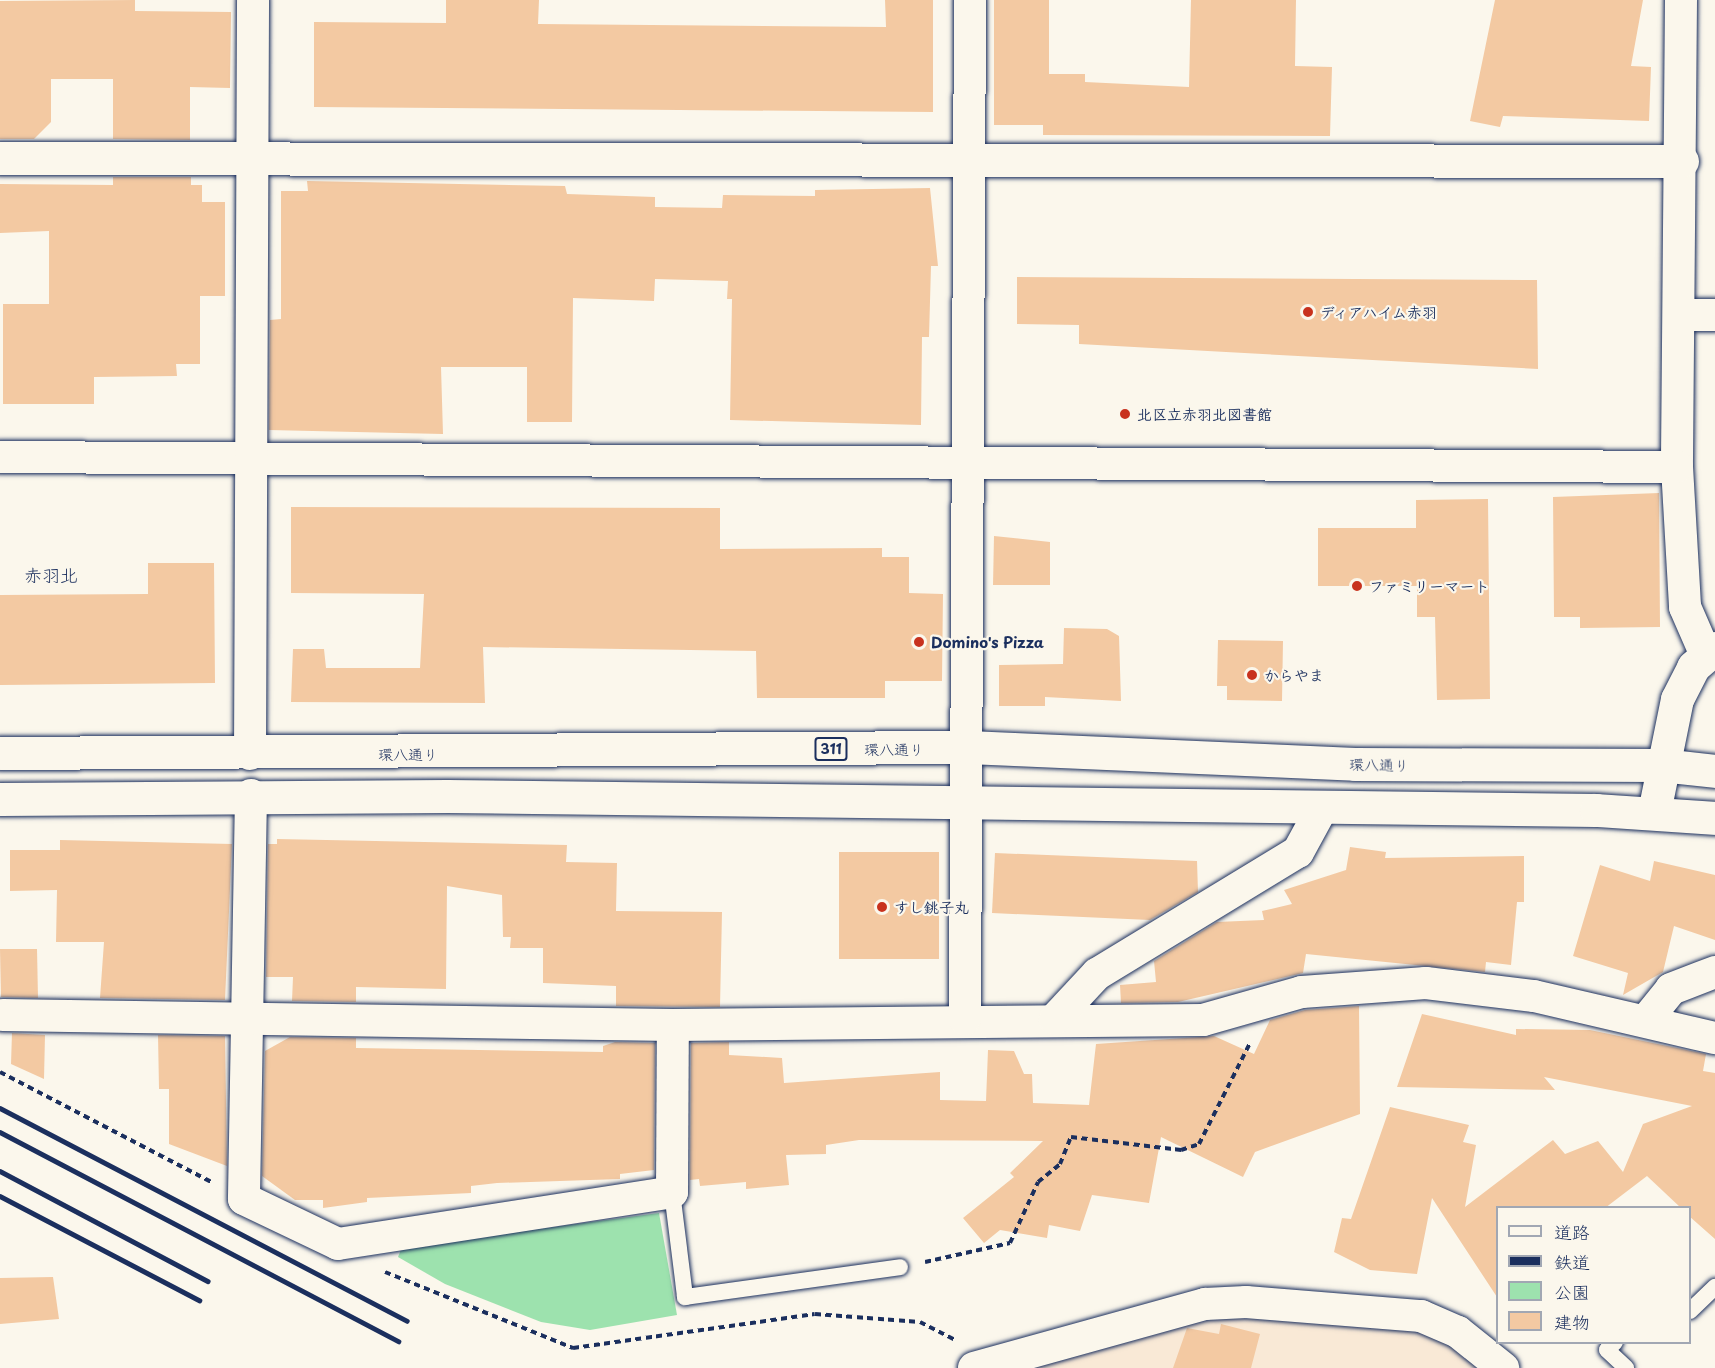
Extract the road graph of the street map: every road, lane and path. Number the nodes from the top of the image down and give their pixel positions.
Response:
1 (253, 0) edge
2 (970, 0) edge
3 (1681, 0) edge
4 (0, 158) edge
5 (252, 159) junction
6 (971, 161) junction
7 (1682, 161) junction
8 (1682, 315) junction
9 (1715, 315) edge
10 (0, 458) edge
11 (250, 458) junction
12 (968, 466) junction
13 (1677, 467) junction
14 (1710, 651) edge
15 (968, 747) junction
16 (0, 753) edge
17 (250, 754) junction
18 (1661, 765) junction
19 (1715, 771) edge
20 (250, 795) junction
21 (0, 799) edge
22 (967, 805) junction
23 (1322, 808) junction
24 (1654, 812) junction
25 (1715, 818) edge
26 (1715, 972) edge
27 (1271, 1000) junction
28 (1, 1017) edge
29 (248, 1017) junction
30 (965, 1019) junction
31 (1055, 1019) junction
32 (1647, 1020) junction
33 (673, 1025) junction
34 (1715, 1038) edge
35 (0, 1072) edge
36 (672, 1192) junction
37 (244, 1198) junction
38 (338, 1244) junction
39 (900, 1267) joint
40 (1715, 1287) edge
41 (1691, 1309) edge
42 (1613, 1344) edge
43 (982, 1365) edge
44 (1503, 1368) edge
45 (1626, 1368) edge

1 - 5 street
2 - 6 street
3 - 7 street
4 - 5 main road
5 - 6 main road
5 - 11 street
6 - 7 main road
6 - 12 street
7 - 8 street
8 - 9 street
8 - 13 street
10 - 11 street
11 - 12 street
11 - 17 street
12 - 13 street
12 - 15 street
13 - 14 street
14 - 18 main road
15 - 17 main road, 環八通り / 311
15 - 18 main road, 環八通り / 311
15 - 22 street
16 - 17 main road, 環八通り / 311
18 - 19 main road, 環八通り / 311
18 - 24 main road
20 - 21 main road
20 - 22 main road
20 - 29 street
22 - 23 main road
22 - 30 street
23 - 24 main road
23 - 31 street
24 - 25 main road
26 - 32 street
27 - 31 street
27 - 32 street
27 - 39 path
28 - 29 street
29 - 33 street
29 - 37 street
30 - 31 street
30 - 33 street
32 - 34 street
33 - 36 street
35 - 37 path
36 - 38 street
36 - 39 lane
37 - 38 street
38 - 43 path
40 - 41 lane
42 - 45 lane
43 - 44 street

